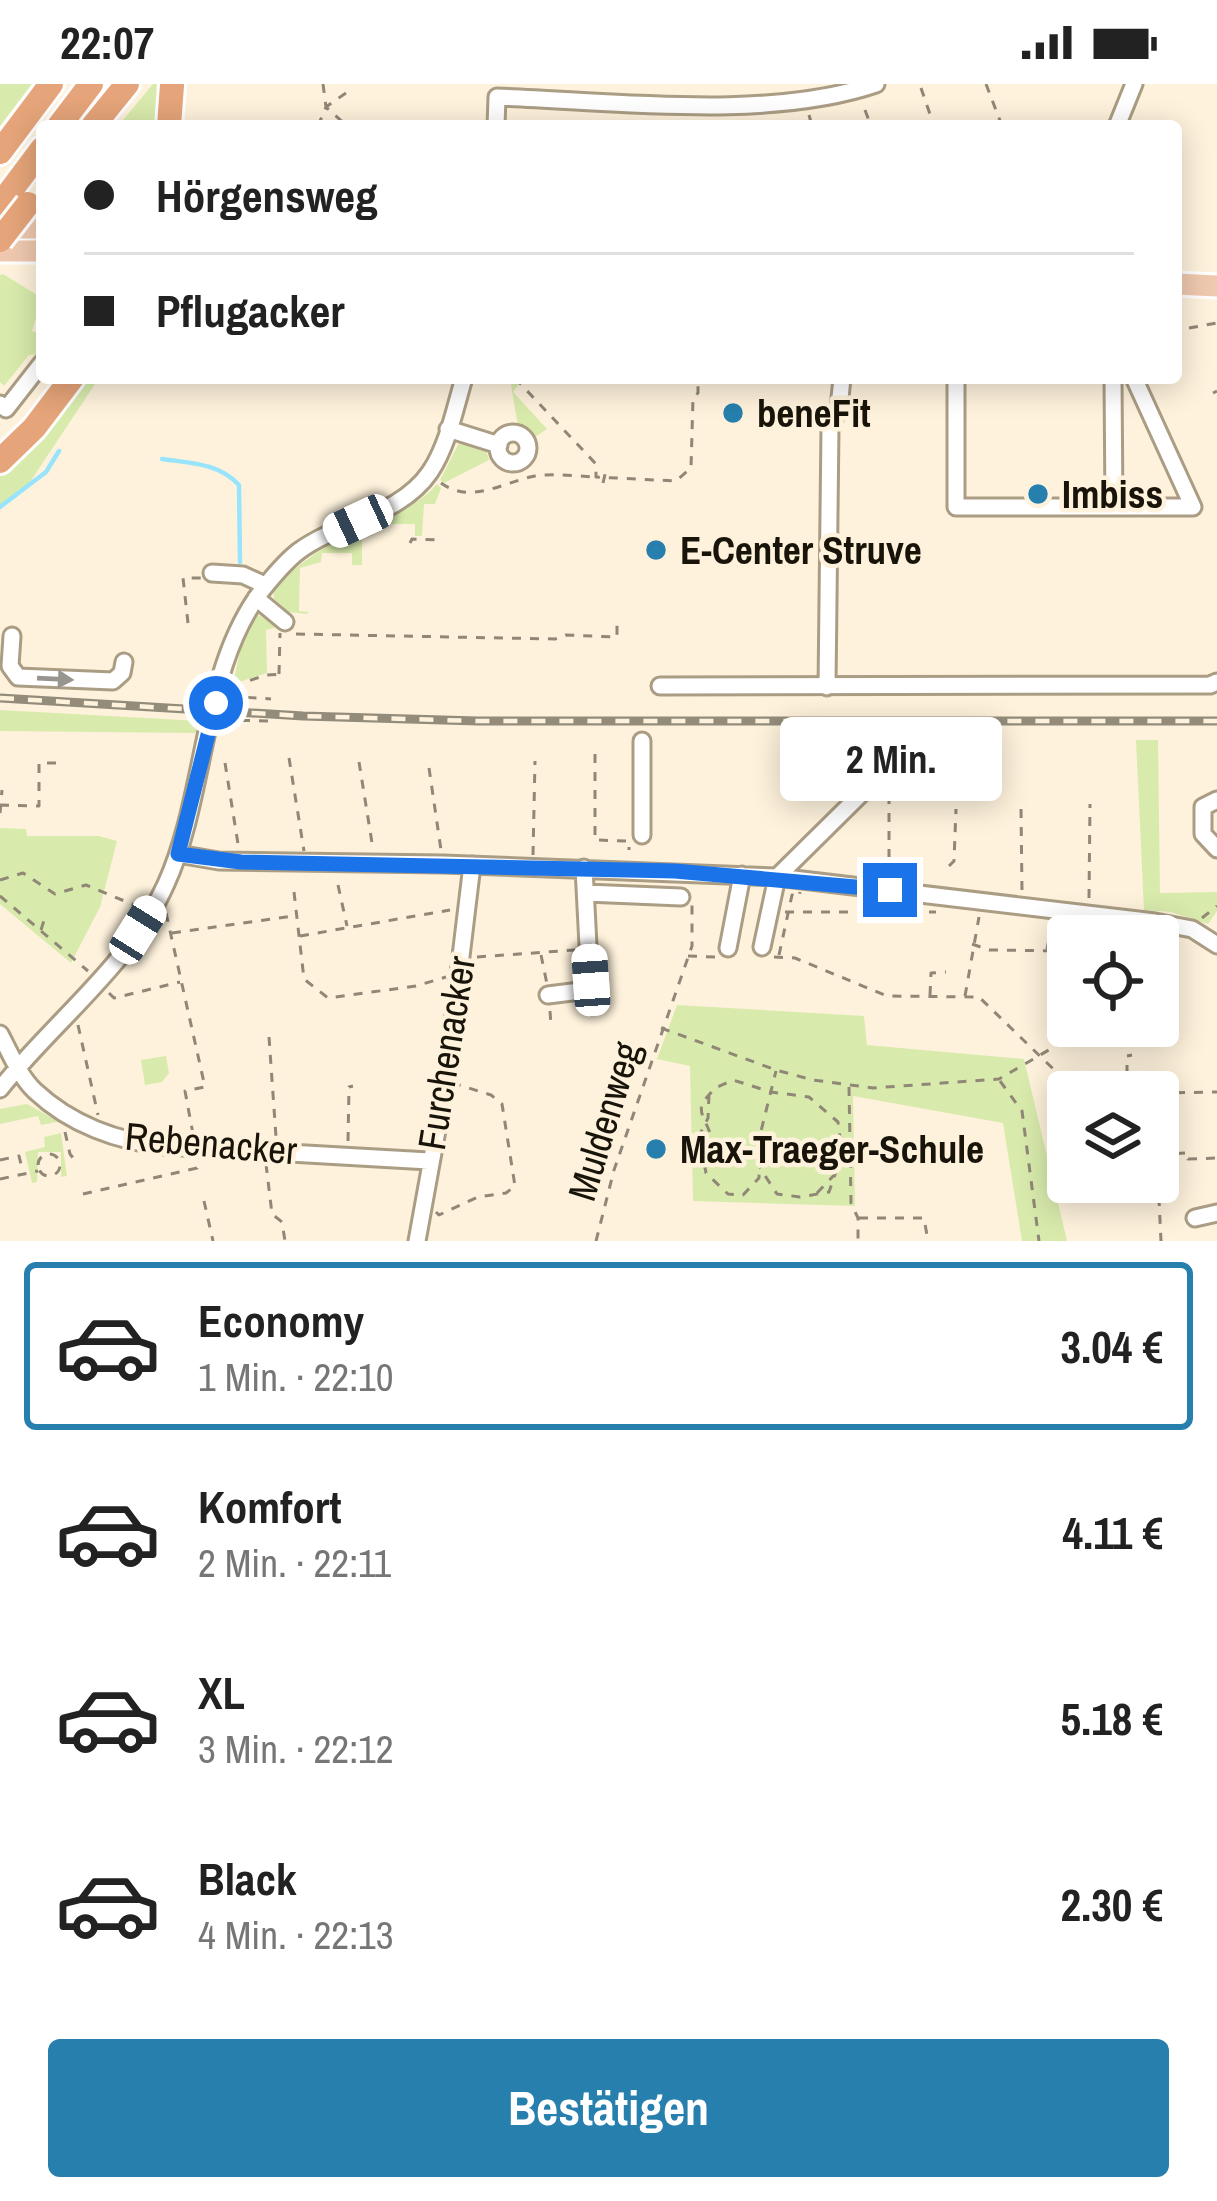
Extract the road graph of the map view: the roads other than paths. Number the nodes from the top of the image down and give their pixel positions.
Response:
1 (51, 84) edge
2 (91, 84) edge
3 (127, 84) edge
4 (876, 84) edge
5 (1134, 84) edge
6 (172, 85) edge
7 (491, 90) edge
8 (64, 120) edge
9 (97, 120) edge
10 (169, 120) edge
11 (495, 120) edge
12 (1119, 120) edge
13 (0, 152) edge
14 (36, 157) edge
15 (35, 196) edge
16 (0, 205) edge
17 (0, 228) edge
18 (36, 228) edge
19 (0, 240) edge
20 (0, 251) edge
21 (36, 251) edge
22 (1182, 284) edge
23 (1217, 286) edge
24 (36, 370) edge
25 (47, 384) edge
26 (67, 384) edge
27 (462, 384) edge
28 (841, 384) edge
29 (956, 384) edge
30 (1113, 384) edge
31 (1137, 384) edge
32 (0, 404) edge
33 (448, 429) junction
34 (0, 441) edge
35 (499, 445) dead end
36 (0, 461) edge
37 (1114, 507) junction
38 (213, 575) road end
39 (261, 592) junction
40 (285, 622) dead end
41 (12, 636) dead end
42 (124, 662) dead end
43 (1217, 682) edge
44 (660, 686) dead end
45 (826, 687) junction
46 (642, 741) dead end
47 (863, 792) dead end
48 (1217, 800) edge
49 (641, 835) dead end
50 (1217, 849) edge
51 (178, 854) junction
52 (472, 865) junction
53 (584, 868) junction
54 (742, 875) junction
55 (777, 877) junction
56 (586, 892) junction
57 (687, 899) road end
58 (1217, 945) edge
59 (761, 947) dead end
60 (728, 948) dead end
61 (548, 995) dead end
62 (0, 1034) edge
63 (18, 1066) junction
64 (0, 1089) edge
65 (429, 1161) junction
66 (1217, 1213) edge
67 (1195, 1218) dead end
68 (417, 1241) edge

1 - 13 highway
2 - 8 highway
3 - 9 highway
4 - 7 street
5 - 12 street
6 - 10 highway
7 - 11 street
14 - 16 highway
15 - 19 highway, bridge
17 - 18 main road
20 - 21 main road
22 - 23 main road
24 - 32 street
25 - 34 highway
26 - 36 highway
27 - 33 street
28 - 45 street
29 - 37 street
30 - 37 street
31 - 37 street
33 - 35 street
33 - 39 street
38 - 39 street
39 - 40 street
39 - 51 street
41 -> 42 street
43 - 45 street
44 - 45 street
46 - 49 street
47 - 55 street
48 - 50 street
51 - 52 street
51 - 63 street
52 - 53 street
52 - 65 street, Furchenacker
53 - 54 street
53 - 56 street
54 - 55 street
54 - 60 street
55 - 58 street
55 - 59 street
56 - 57 street
56 - 61 street
62 - 63 street, Rebenacker
63 - 64 street
63 - 65 street, Rebenacker
65 - 68 street, Furchenacker
66 - 67 street

